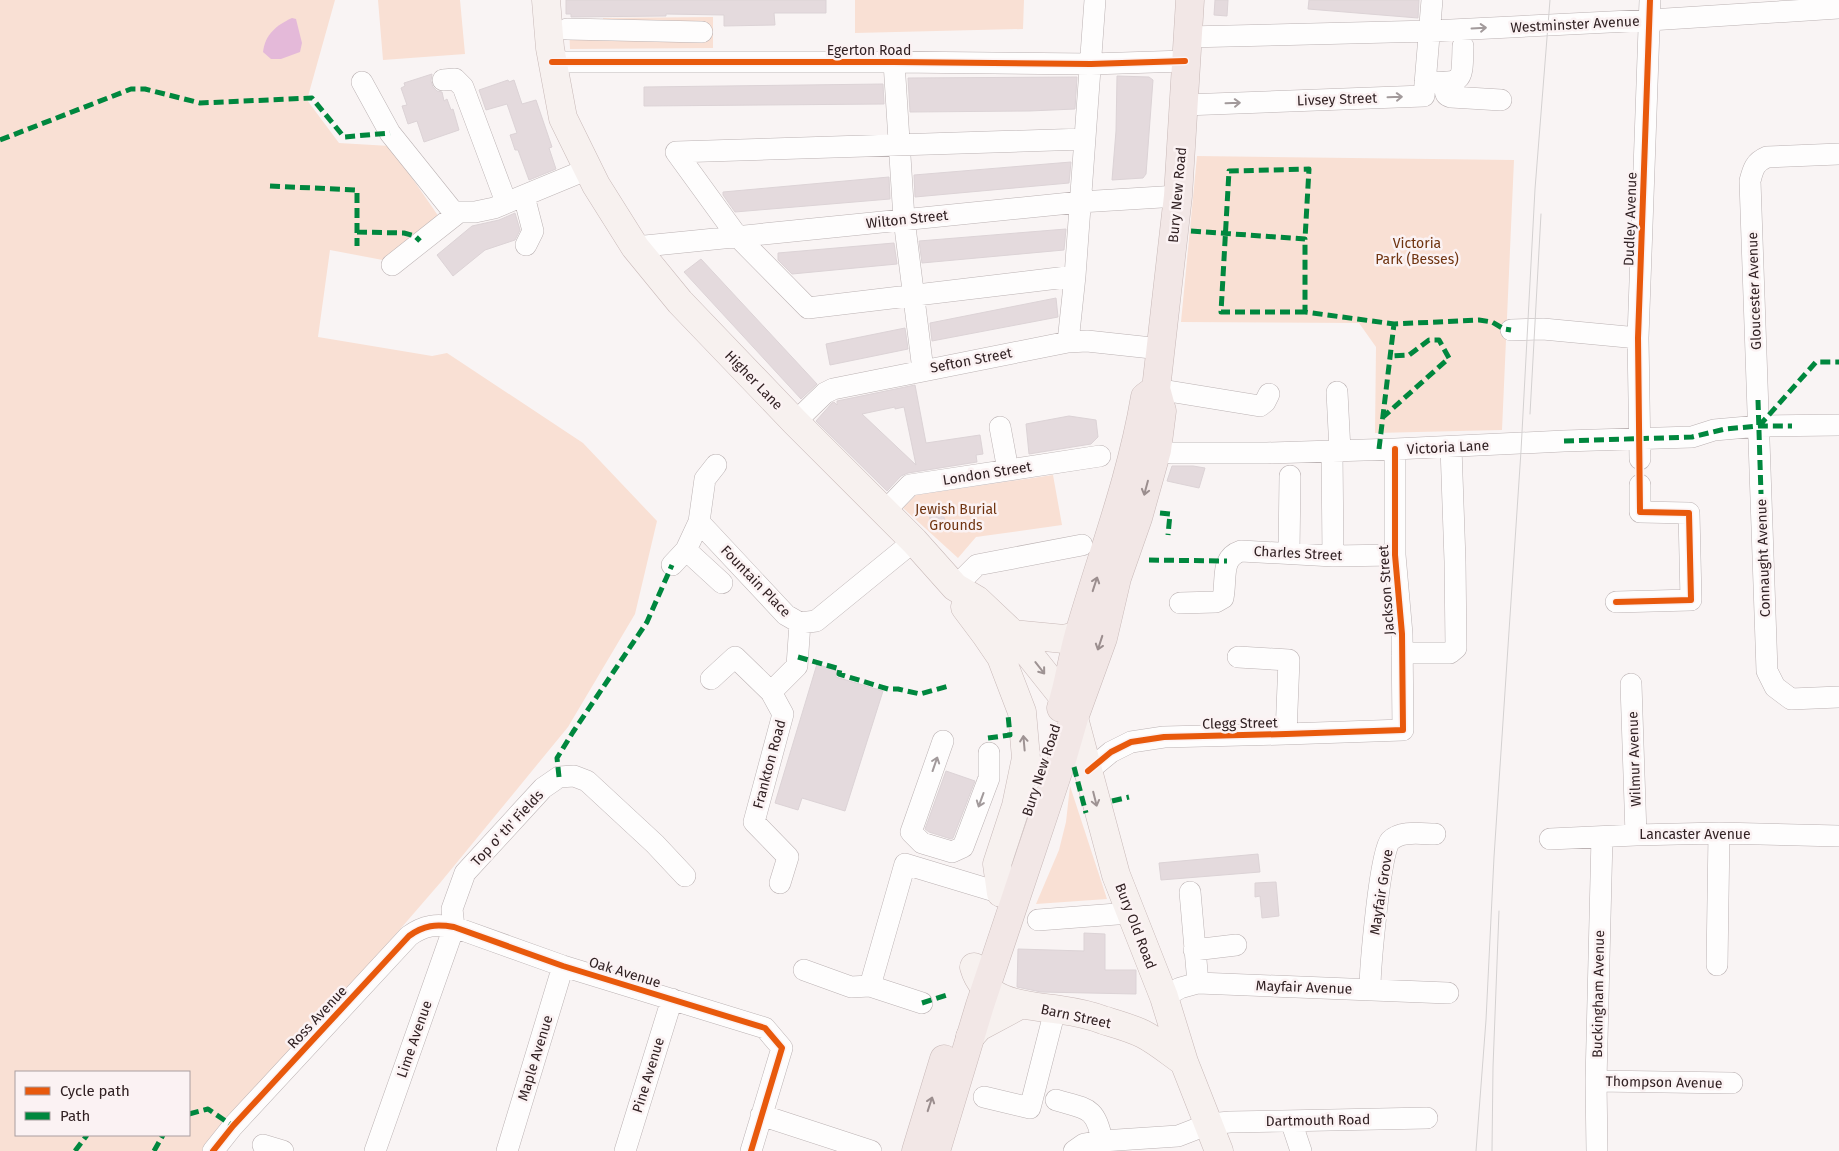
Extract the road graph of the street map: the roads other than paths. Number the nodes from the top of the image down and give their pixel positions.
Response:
1 (546, 0) edge
2 (1095, 0) edge
3 (1190, 0) edge
4 (1432, 0) edge
5 (1839, 8) edge
6 (1650, 10) edge
7 (567, 29) dead end
8 (669, 31) junction
9 (1430, 31) junction
10 (702, 32) dead end
11 (1463, 46) dead end
12 (1186, 49) junction
13 (552, 62) junction
14 (668, 62) junction
15 (894, 62) junction
16 (1090, 64) junction
17 (442, 80) dead end
18 (362, 82) dead end
19 (1432, 87) junction
20 (1502, 100) dead end
21 (1184, 104) junction
22 (1085, 139) junction
23 (899, 145) junction
24 (1839, 154) edge
25 (588, 169) junction
26 (1178, 196) junction
27 (515, 199) junction
28 (1080, 202) junction
29 (455, 214) junction
30 (904, 219) junction
31 (737, 236) junction
32 (526, 244) dead end
33 (635, 246) junction
34 (392, 265) dead end
35 (1075, 276) junction
36 (913, 296) junction
37 (1511, 330) dead end
38 (1638, 338) junction
39 (1068, 342) junction
40 (1162, 348) junction
41 (922, 370) junction
42 (1156, 389) junction
43 (1338, 392) dead end
44 (1269, 394) dead end
45 (796, 422) junction
46 (1839, 425) edge
47 (1759, 426) junction
48 (1000, 428) dead end
49 (1451, 447) junction
50 (1146, 448) junction
51 (1395, 449) junction
52 (1640, 449) junction
53 (1336, 451) junction
54 (1088, 463) dead end
55 (716, 465) dead end
56 (1008, 470) junction
57 (1290, 476) dead end
58 (1640, 485) dead end
59 (884, 512) junction
60 (699, 522) junction
61 (914, 541) junction
62 (1082, 545) dead end
63 (1289, 553) junction
64 (1396, 555) junction
65 (1333, 556) junction
66 (722, 583) dead end
67 (954, 587) junction
68 (1616, 602) dead end
69 (1180, 603) dead end
70 (800, 623) junction
71 (1013, 634) junction
72 (1079, 635) junction
73 (1402, 653) junction
74 (1238, 656) dead end
75 (711, 679) dead end
76 (1631, 684) dead end
77 (771, 692) junction
78 (1839, 697) edge
79 (1069, 708) junction
80 (1403, 730) joint
81 (1286, 734) junction
82 (943, 741) dead end
83 (989, 753) dead end
84 (1088, 771) junction
85 (1719, 833) junction
86 (1435, 834) dead end
87 (1636, 835) junction
88 (1839, 836) edge
89 (1602, 837) junction
90 (1550, 839) dead end
91 (685, 876) dead end
92 (780, 883) dead end
93 (1001, 892) junction
94 (1190, 892) dead end
95 (1130, 913) junction
96 (1038, 920) dead end
97 (454, 927) junction
98 (1236, 945) dead end
99 (1194, 950) junction
100 (1717, 965) dead end
101 (564, 966) junction
102 (804, 970) dead end
103 (980, 977) junction
104 (1198, 983) junction
105 (870, 986) junction
106 (1370, 990) junction
107 (1448, 992) dead end
108 (1164, 997) junction
109 (672, 999) junction
110 (922, 1003) dead end
111 (1020, 1005) junction
112 (1055, 1010) junction
113 (1142, 1034) junction
114 (970, 1037) junction
115 (1184, 1062) junction
116 (1596, 1081) junction
117 (1732, 1083) dead end
118 (984, 1097) dead end
119 (1056, 1100) dead end
120 (761, 1115) junction
121 (1427, 1118) dead end
122 (1291, 1121) junction
123 (1209, 1124) junction
124 (1102, 1141) junction
125 (213, 1151) edge
126 (375, 1151) edge
127 (507, 1151) edge
128 (625, 1151) edge
129 (751, 1151) edge
130 (871, 1151) edge
131 (916, 1151) edge
132 (936, 1151) edge
133 (1074, 1151) edge
134 (1219, 1151) edge
135 (1301, 1151) edge
136 (1598, 1151) edge

1 - 13 main road, Higher Lane
2 - 16 street
3 - 12 highway, Bury New Road
4 - 9 street
5 - 6 street, Westminster Avenue
9 -> 6 street, Westminster Avenue
6 - 38 street, Dudley Avenue
7 - 8 street
8 - 10 street
8 - 14 street
9 - 12 street, Westminster Avenue
9 - 19 street
11 - 19 street
12 - 16 street, Egerton Road
12 - 21 highway, Bury New Road
13 - 14 street, Egerton Road
13 - 25 main road, Higher Lane
14 - 15 street, Egerton Road
15 - 16 street, Egerton Road
15 - 23 street
16 - 22 street
17 - 27 street
18 - 29 street
19 - 20 street
21 -> 19 street, Livsey Street
21 - 26 highway, Bury New Road
22 - 23 street
22 - 28 street
23 - 30 street
23 - 31 street
24 - 47 street, Gloucester Avenue
25 - 27 street
25 - 33 main road, Higher Lane
26 - 28 street, Wilton Street
26 - 40 highway, Bury New Road
27 - 29 street
27 - 32 street
28 - 30 street, Wilton Street
28 - 35 street
29 - 34 street
30 - 31 street, Wilton Street
30 - 36 street
31 - 33 street, Wilton Street
31 - 36 street
33 - 45 main road, Higher Lane
35 - 36 street
35 - 39 street
36 - 41 street
37 - 38 street
38 - 52 street, Dudley Avenue
39 - 40 street, Sefton Street
39 - 41 street, Sefton Street
40 - 42 highway, Bury New Road
41 - 45 street, Sefton Street
42 - 44 street
42 - 50 highway, Bury New Road
43 - 53 street
45 - 59 main road, Higher Lane
46 - 47 street, Victoria Lane
47 - 52 street, Victoria Lane
47 - 78 street, Connaught Avenue
48 - 56 street
49 - 51 street, Victoria Lane
49 - 52 street, Victoria Lane
49 - 73 street
50 - 53 street, Victoria Lane
72 -> 50 highway, Bury New Road
50 -> 79 highway, Bury New Road
51 - 53 street, Victoria Lane
51 - 64 street, Jackson Street
53 - 65 street
54 - 56 street, London Street
55 - 60 street
56 - 59 street, London Street
57 - 63 street
58 - 68 street
59 - 61 main road, Higher Lane
60 - 66 street
60 - 70 street, Fountain Place
61 - 67 main road, Higher Lane
61 - 70 street, Fountain Place
62 - 67 street
63 - 65 street, Charles Street
63 - 69 street, Charles Street
64 - 65 street, Charles Street
64 - 73 street, Jackson Street
67 - 71 main road, Higher Lane
93 -> 67 main road
70 - 77 street
71 - 72 main road
71 -> 79 main road, Higher Lane
72 - 79 highway, Bury New Road
73 - 80 street, Jackson Street
74 - 81 street
75 - 77 street, Frankton Road
76 - 87 street, Wilmur Avenue
77 - 92 street, Frankton Road
79 - 84 main road, Bury Old Road
79 - 93 highway, Bury New Road
79 - 103 highway, Bury New Road
80 - 81 street, Clegg Street
81 - 84 street, Clegg Street
83 -> 82 street
84 -> 95 main road, Bury Old Road
85 - 87 street, Lancaster Avenue
85 - 88 street, Lancaster Avenue
85 - 100 street
86 - 106 street, Mayfair Grove
87 - 89 street, Lancaster Avenue
89 - 90 street, Lancaster Avenue
89 - 116 street, Buckingham Avenue
91 - 97 street, Top o' th' Fields
93 - 103 highway, Bury New Road
93 - 105 street
94 - 99 street
95 - 96 street
95 - 108 main road, Bury Old Road
97 - 101 street, Oak Avenue
97 - 125 street, Ross Avenue
97 - 126 street, Lime Avenue
98 - 99 street
99 - 104 street
101 - 109 street, Oak Avenue
101 - 127 street, Maple Avenue
102 - 105 street
103 - 111 main road, Barn Street
103 - 114 highway, Bury New Road
131 -> 103 highway, Bury New Road
104 - 106 street, Mayfair Avenue
104 - 108 street, Mayfair Avenue
105 - 110 street
106 - 107 street, Mayfair Avenue
108 - 113 main road
108 - 115 main road, Bury Old Road
109 - 120 street, Oak Avenue
109 - 128 street, Pine Avenue
111 - 112 main road, Barn Street
111 - 114 main road
112 - 113 main road, Barn Street
112 - 118 street
113 - 115 main road, Barn Street
114 - 132 highway, Bury New Road
115 - 123 main road, Bury Old Road
116 - 117 street, Thompson Avenue
116 - 136 street, Buckingham Avenue
119 - 124 street
120 - 129 street
120 - 130 street
121 - 122 street, Dartmouth Road
122 - 123 street, Dartmouth Road
122 - 135 street
123 - 124 street, Dartmouth Road
123 - 134 main road, Bury Old Road
124 - 133 street, Dartmouth Road

